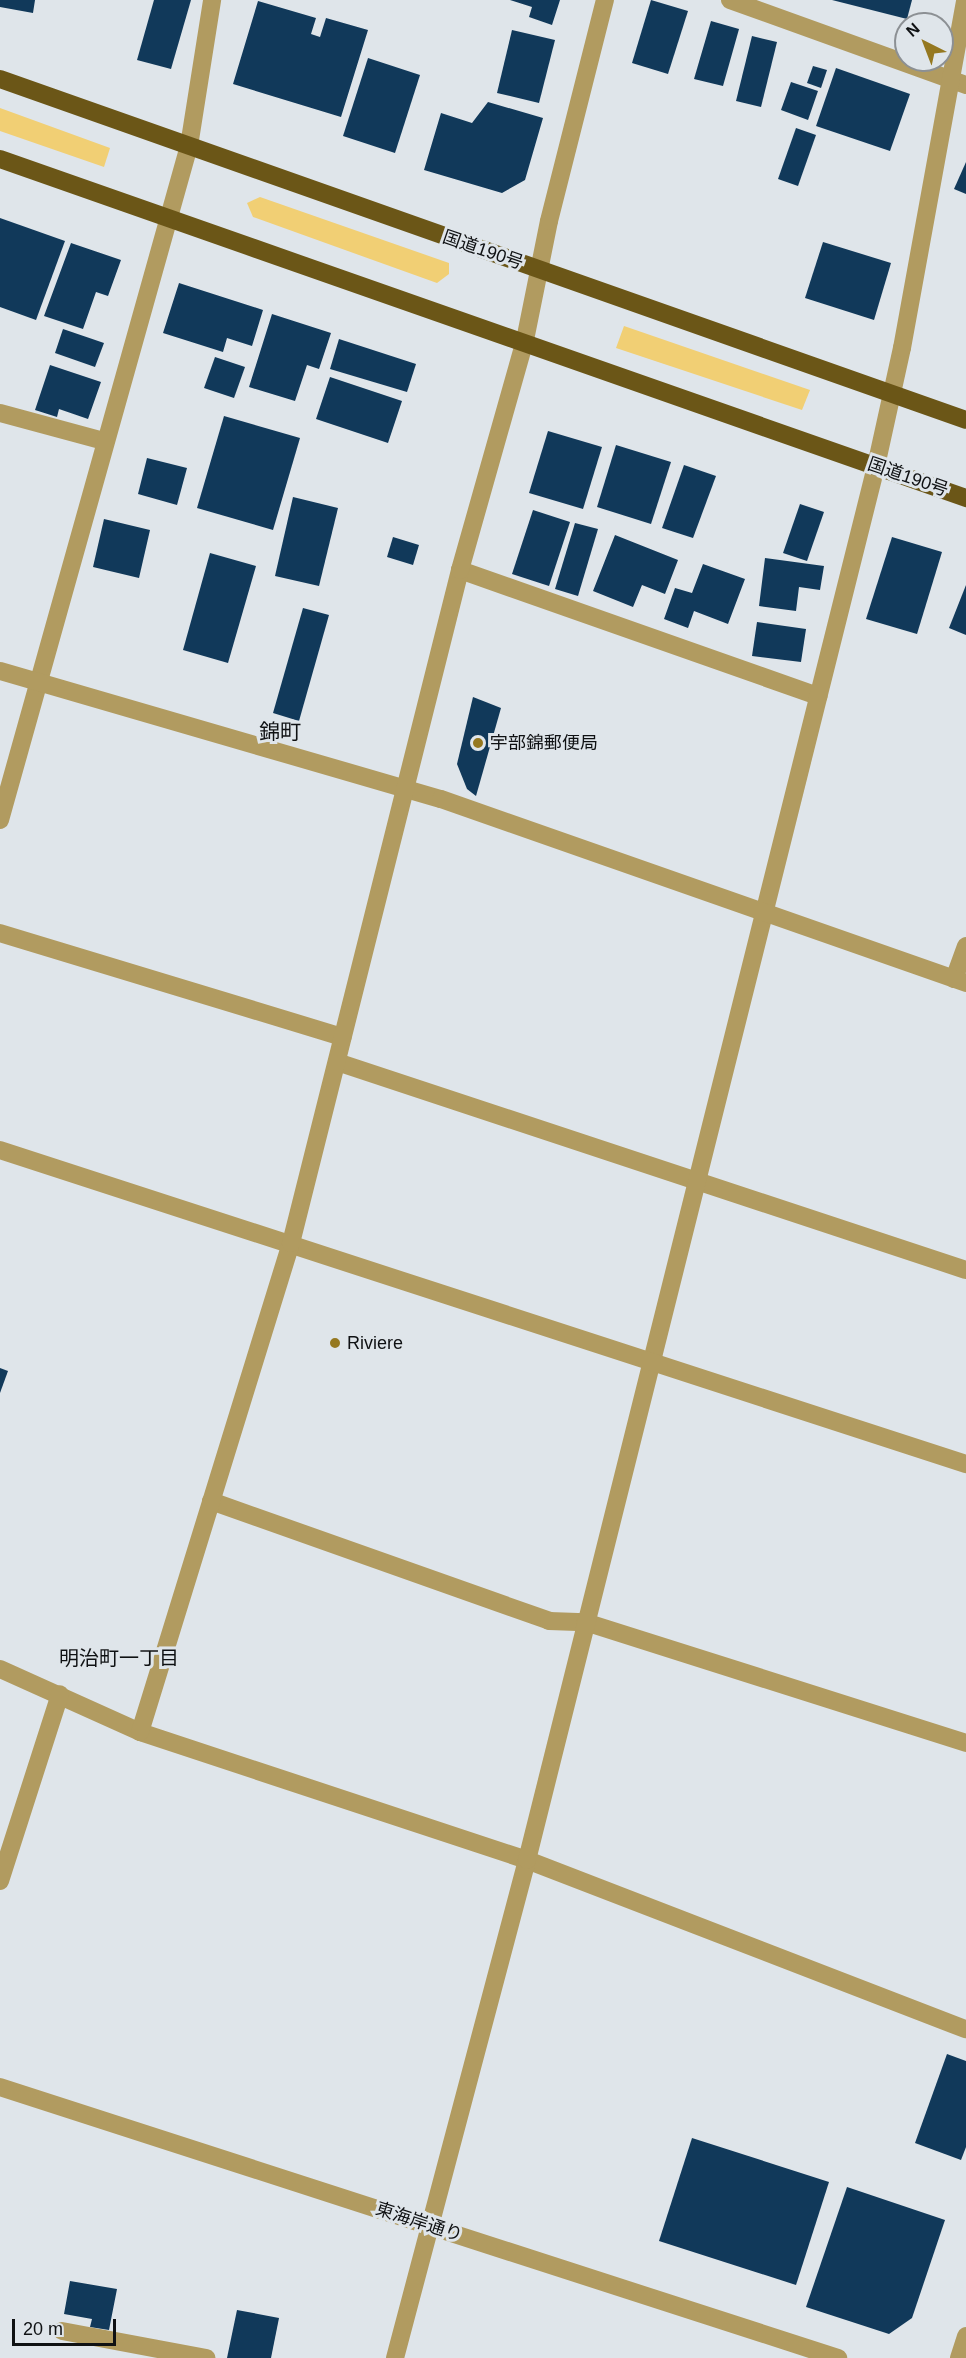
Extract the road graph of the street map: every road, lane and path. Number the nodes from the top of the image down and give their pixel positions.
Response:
1 (212, 0) edge
2 (605, 0) edge
3 (730, 0) edge
4 (965, 0) edge
5 (0, 79) edge
6 (958, 82) edge
7 (189, 146) junction
8 (0, 159) edge
9 (169, 218) junction
10 (540, 270) junction
11 (525, 340) junction
12 (891, 394) junction
13 (0, 413) edge
14 (966, 420) edge
15 (104, 441) junction
16 (876, 466) junction
17 (966, 498) edge
18 (460, 570) junction
19 (0, 670) edge
20 (36, 680) junction
21 (818, 696) junction
22 (406, 789) junction
23 (0, 820) edge
24 (762, 913) junction
25 (0, 933) edge
26 (966, 946) edge
27 (960, 981) edge
28 (343, 1037) junction
29 (337, 1062) junction
30 (0, 1150) edge
31 (698, 1180) junction
32 (291, 1243) junction
33 (966, 1270) edge
34 (653, 1363) junction
35 (966, 1464) edge
36 (211, 1501) junction
37 (585, 1622) junction
38 (0, 1669) edge
39 (60, 1694) junction
40 (140, 1732) junction
41 (966, 1743) edge
42 (527, 1860) junction
43 (0, 1881) edge
44 (966, 2029) edge
45 (0, 2087) edge
46 (431, 2226) junction
47 (62, 2331) dead end
48 (966, 2336) edge
49 (128, 2351) edge
50 (206, 2358) edge
51 (395, 2358) edge
52 (838, 2358) edge
53 (959, 2358) edge

1 - 7 street
2 - 10 street
3 - 6 street
4 - 6 street
5 - 7 highway, 国道190号
6 - 12 street
7 - 9 street
7 - 10 highway, 国道190号
8 - 9 highway, 国道190号
9 - 11 highway, 国道190号
9 - 15 street
10 - 11 street
10 - 12 highway, 国道190号
11 - 16 highway, 国道190号
11 - 18 street
12 - 14 highway, 国道190号
12 - 16 street
13 - 15 street
15 - 20 street
16 - 17 highway, 国道190号
16 - 21 street
18 - 21 street
18 - 22 street
19 - 20 street
20 - 22 street
20 - 23 street
21 - 24 street
22 - 24 street
22 - 28 street
24 - 27 street
24 - 31 street
25 - 28 street
26 - 27 street
28 - 29 street
29 - 31 street
29 - 32 street
30 - 32 street
31 - 33 street
31 - 34 street
32 - 34 street
32 - 36 street
34 - 35 street
34 - 37 street
36 - 37 street
36 - 40 street
37 - 41 street
37 - 42 street
38 - 39 street
39 - 40 street
39 - 43 street
40 - 42 street
42 - 44 street
42 - 46 street
45 - 46 street, 東海岸通り
46 - 51 street
46 - 52 street, 東海岸通り
47 - 49 street
48 - 53 street
49 - 50 street

